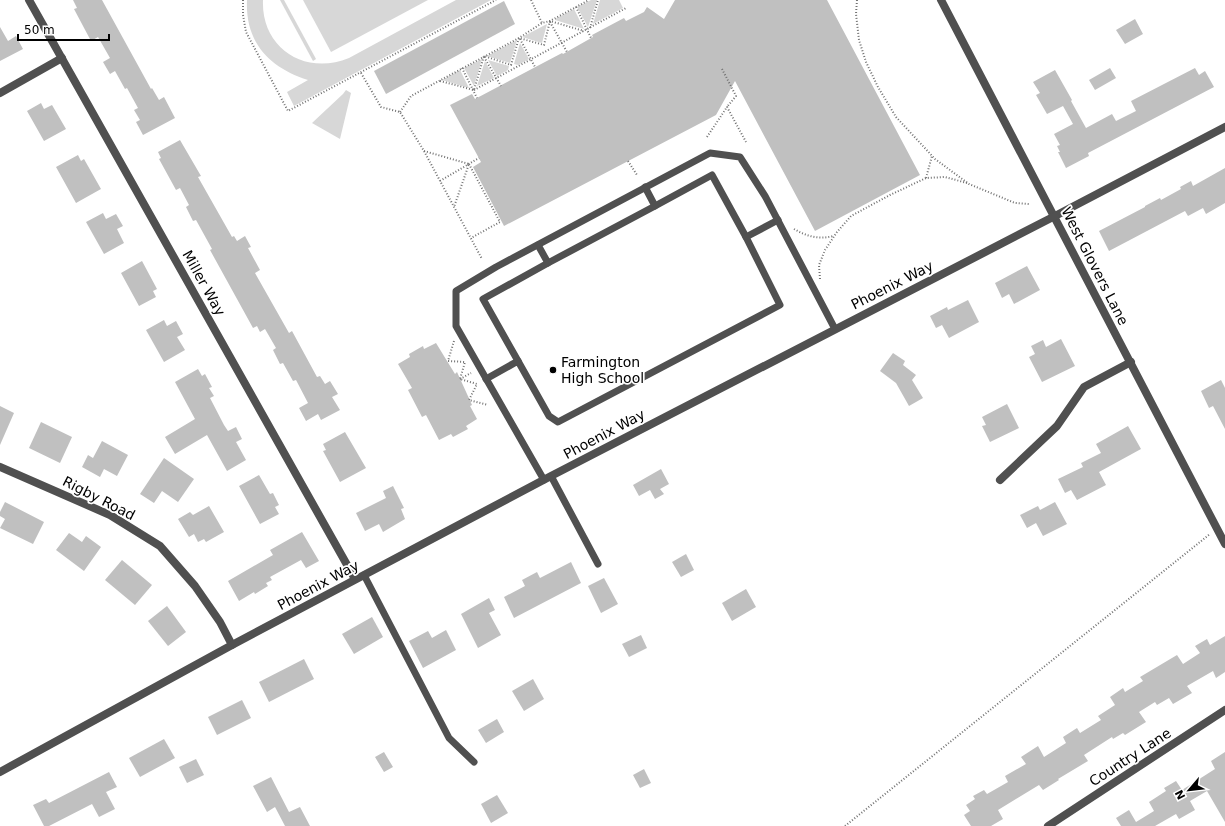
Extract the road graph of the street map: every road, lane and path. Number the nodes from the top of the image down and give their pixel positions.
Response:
1 (29, 0) edge
2 (243, 0) edge
3 (496, 0) edge
4 (531, 0) edge
5 (589, 0) edge
6 (598, 0) edge
7 (857, 0) edge
8 (941, 0) edge
9 (576, 7) junction
10 (626, 8) dead end
11 (550, 21) junction
12 (542, 24) junction
13 (590, 28) junction
14 (586, 30) junction
15 (519, 38) junction
16 (591, 38) dead end
17 (562, 43) junction
18 (544, 45) junction
19 (547, 51) junction
20 (567, 52) dead end
21 (484, 56) junction
22 (62, 58) junction
23 (531, 59) junction
24 (511, 65) junction
25 (535, 67) dead end
26 (462, 68) junction
27 (513, 69) junction
28 (722, 69) dead end
29 (361, 73) junction
30 (496, 78) junction
31 (440, 81) junction
32 (500, 86) dead end
33 (474, 90) junction
34 (0, 93) edge
35 (477, 98) dead end
36 (727, 108) junction
37 (400, 112) junction
38 (1225, 127) edge
39 (707, 137) dead end
40 (746, 142) dead end
41 (424, 151) junction
42 (932, 156) junction
43 (479, 158) dead end
44 (628, 161) dead end
45 (469, 164) junction
46 (637, 175) dead end
47 (926, 178) junction
48 (440, 181) junction
49 (968, 184) junction
50 (645, 187) junction
51 (1029, 204) dead end
52 (655, 206) junction
53 (454, 207) junction
54 (1055, 216) junction
55 (778, 220) junction
56 (790, 227) dead end
57 (834, 236) junction
58 (746, 237) junction
59 (471, 238) junction
60 (538, 245) junction
61 (482, 259) dead end
62 (548, 263) junction
63 (820, 280) dead end
64 (835, 329) junction
65 (454, 341) dead end
66 (518, 361) junction
67 (1131, 362) junction
68 (471, 372) dead end
69 (460, 379) junction
70 (486, 379) junction
71 (488, 404) dead end
72 (0, 467) edge
73 (547, 478) junction
74 (1000, 480) dead end
75 (1217, 528) junction
76 (1225, 544) edge
77 (598, 564) dead end
78 (364, 575) junction
79 (355, 580) junction
80 (232, 645) junction
81 (1225, 710) edge
82 (474, 762) dead end
83 (0, 772) edge
84 (845, 826) edge
85 (1048, 826) edge

1 - 22 street, Miller Way
2 - 29 path
3 - 29 path
4 - 12 path
5 - 9 path
6 - 13 path
7 - 42 path
8 - 54 street, West Glovers Lane
9 - 11 path
9 - 14 path
10 - 13 path
11 - 12 path
11 - 14 path
11 - 17 path
11 - 18 path
12 - 15 path
13 - 14 path
14 - 16 path
14 - 17 path
15 - 18 path
15 - 21 path
15 - 23 path
15 - 24 path
17 - 19 path
17 - 20 path
18 - 19 path
19 - 23 path
21 - 24 path
21 - 26 path
21 - 30 path
21 - 33 path
22 - 34 street
22 - 79 street, Miller Way
23 - 25 path
23 - 27 path
24 - 27 path
26 - 31 path
26 - 33 path
27 - 30 path
28 - 36 path
29 - 37 path
30 - 32 path
30 - 33 path
31 - 33 path
31 - 37 path
33 - 35 path
36 - 39 path
36 - 40 path
37 - 41 path
38 - 54 street, Phoenix Way
41 - 45 path
41 - 48 path
42 - 47 path
42 - 49 path
43 - 45 path
44 - 46 path
45 - 48 path
45 - 53 path
45 - 59 path
47 - 49 path
47 - 57 path
48 - 53 path
49 - 51 path
50 - 52 lane
50 - 55 lane
50 - 60 lane
52 - 58 lane
52 - 62 lane
53 - 59 path
54 - 64 street, Phoenix Way
54 - 67 street, West Glovers Lane
55 - 58 lane
55 - 64 lane
56 - 57 path
57 - 63 path
58 - 66 lane
59 - 61 path
60 - 62 lane
60 - 70 lane
62 - 66 lane
64 - 73 street, Phoenix Way
65 - 69 path
66 - 70 lane
67 - 74 street
67 - 75 street, West Glovers Lane
68 - 69 path
69 - 71 path
70 - 73 lane
72 - 80 street, Rigby Road
73 - 77 lane
73 - 78 street, Phoenix Way
75 - 76 street, West Glovers Lane
75 - 84 path
78 - 79 street, Phoenix Way
78 - 82 lane
79 - 80 street, Phoenix Way
80 - 83 street, Phoenix Way
81 - 85 street, Country Lane

